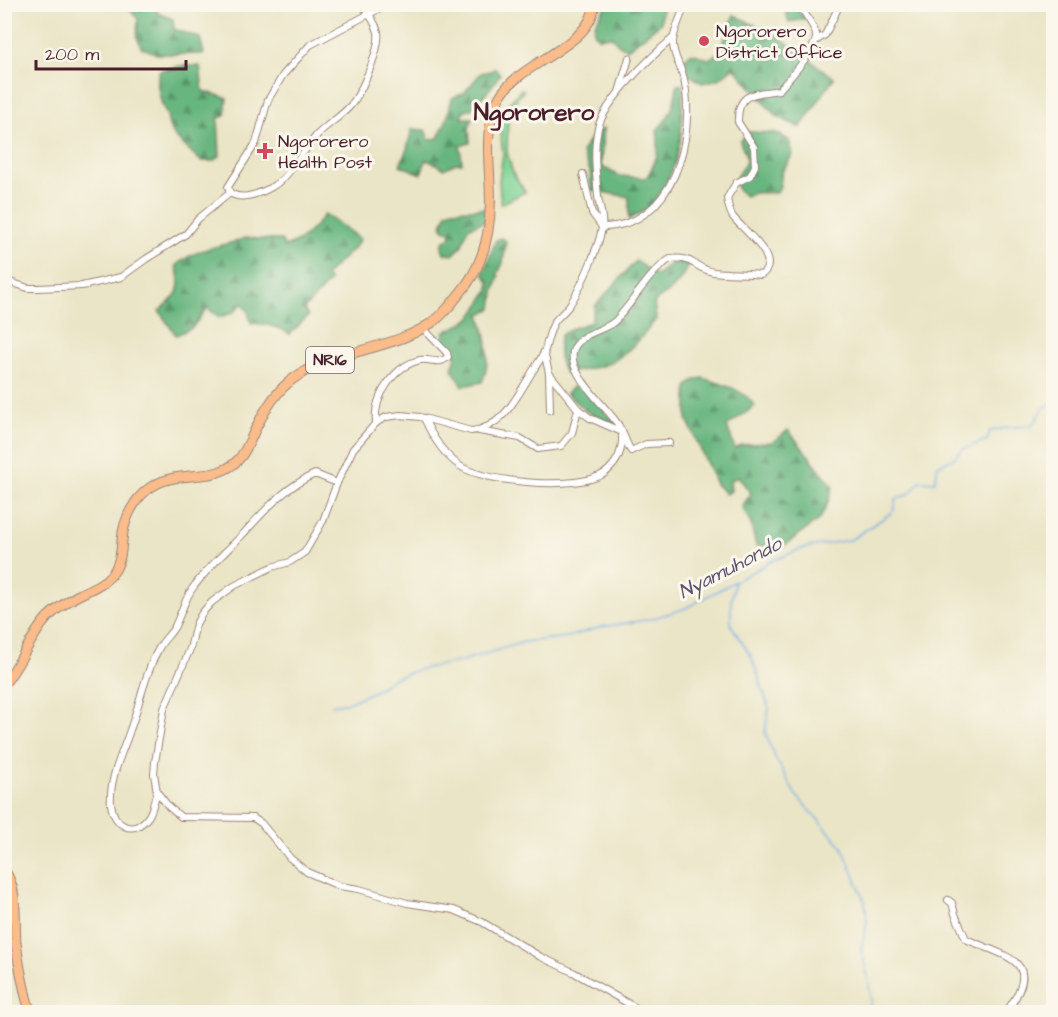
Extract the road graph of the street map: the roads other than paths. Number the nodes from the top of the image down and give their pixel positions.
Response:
1 (361, 4) edge
2 (388, 4) edge
3 (594, 4) edge
4 (685, 4) edge
5 (799, 4) edge
6 (840, 4) edge
7 (369, 13) junction
8 (673, 38) junction
9 (817, 40) junction
10 (629, 58) dead end
11 (618, 95) junction
12 (583, 174) dead end
13 (230, 193) junction
14 (603, 227) junction
15 (4, 280) edge
16 (423, 328) junction
17 (544, 351) junction
18 (549, 374) junction
19 (578, 409) junction
20 (550, 410) dead end
21 (424, 418) junction
22 (376, 423) junction
23 (478, 430) junction
24 (622, 432) junction
25 (669, 443) dead end
26 (337, 483) junction
27 (4, 684) edge
28 (157, 792) junction
29 (4, 870) edge
30 (948, 900) dead end
31 (30, 1012) edge
32 (643, 1012) edge
33 (1006, 1012) edge

1 - 7 street
2 - 7 street
3 - 16 main road, NR16
4 - 8 street
5 - 9 street
6 - 9 street
7 - 13 street
7 - 13 street
8 - 11 street
8 - 14 street
9 - 24 street
10 - 11 street
11 - 14 street
12 - 14 street
13 - 15 street
14 - 17 street
16 - 22 street
16 - 27 main road, NR16
17 - 18 street
17 - 23 street
18 - 19 street
18 - 20 street
19 - 23 street
19 - 24 street
21 - 22 street
21 - 23 street
21 - 24 street
22 - 26 street
24 - 25 street
26 - 28 street
26 - 28 street
28 - 32 street
29 - 31 main road
30 - 33 street

